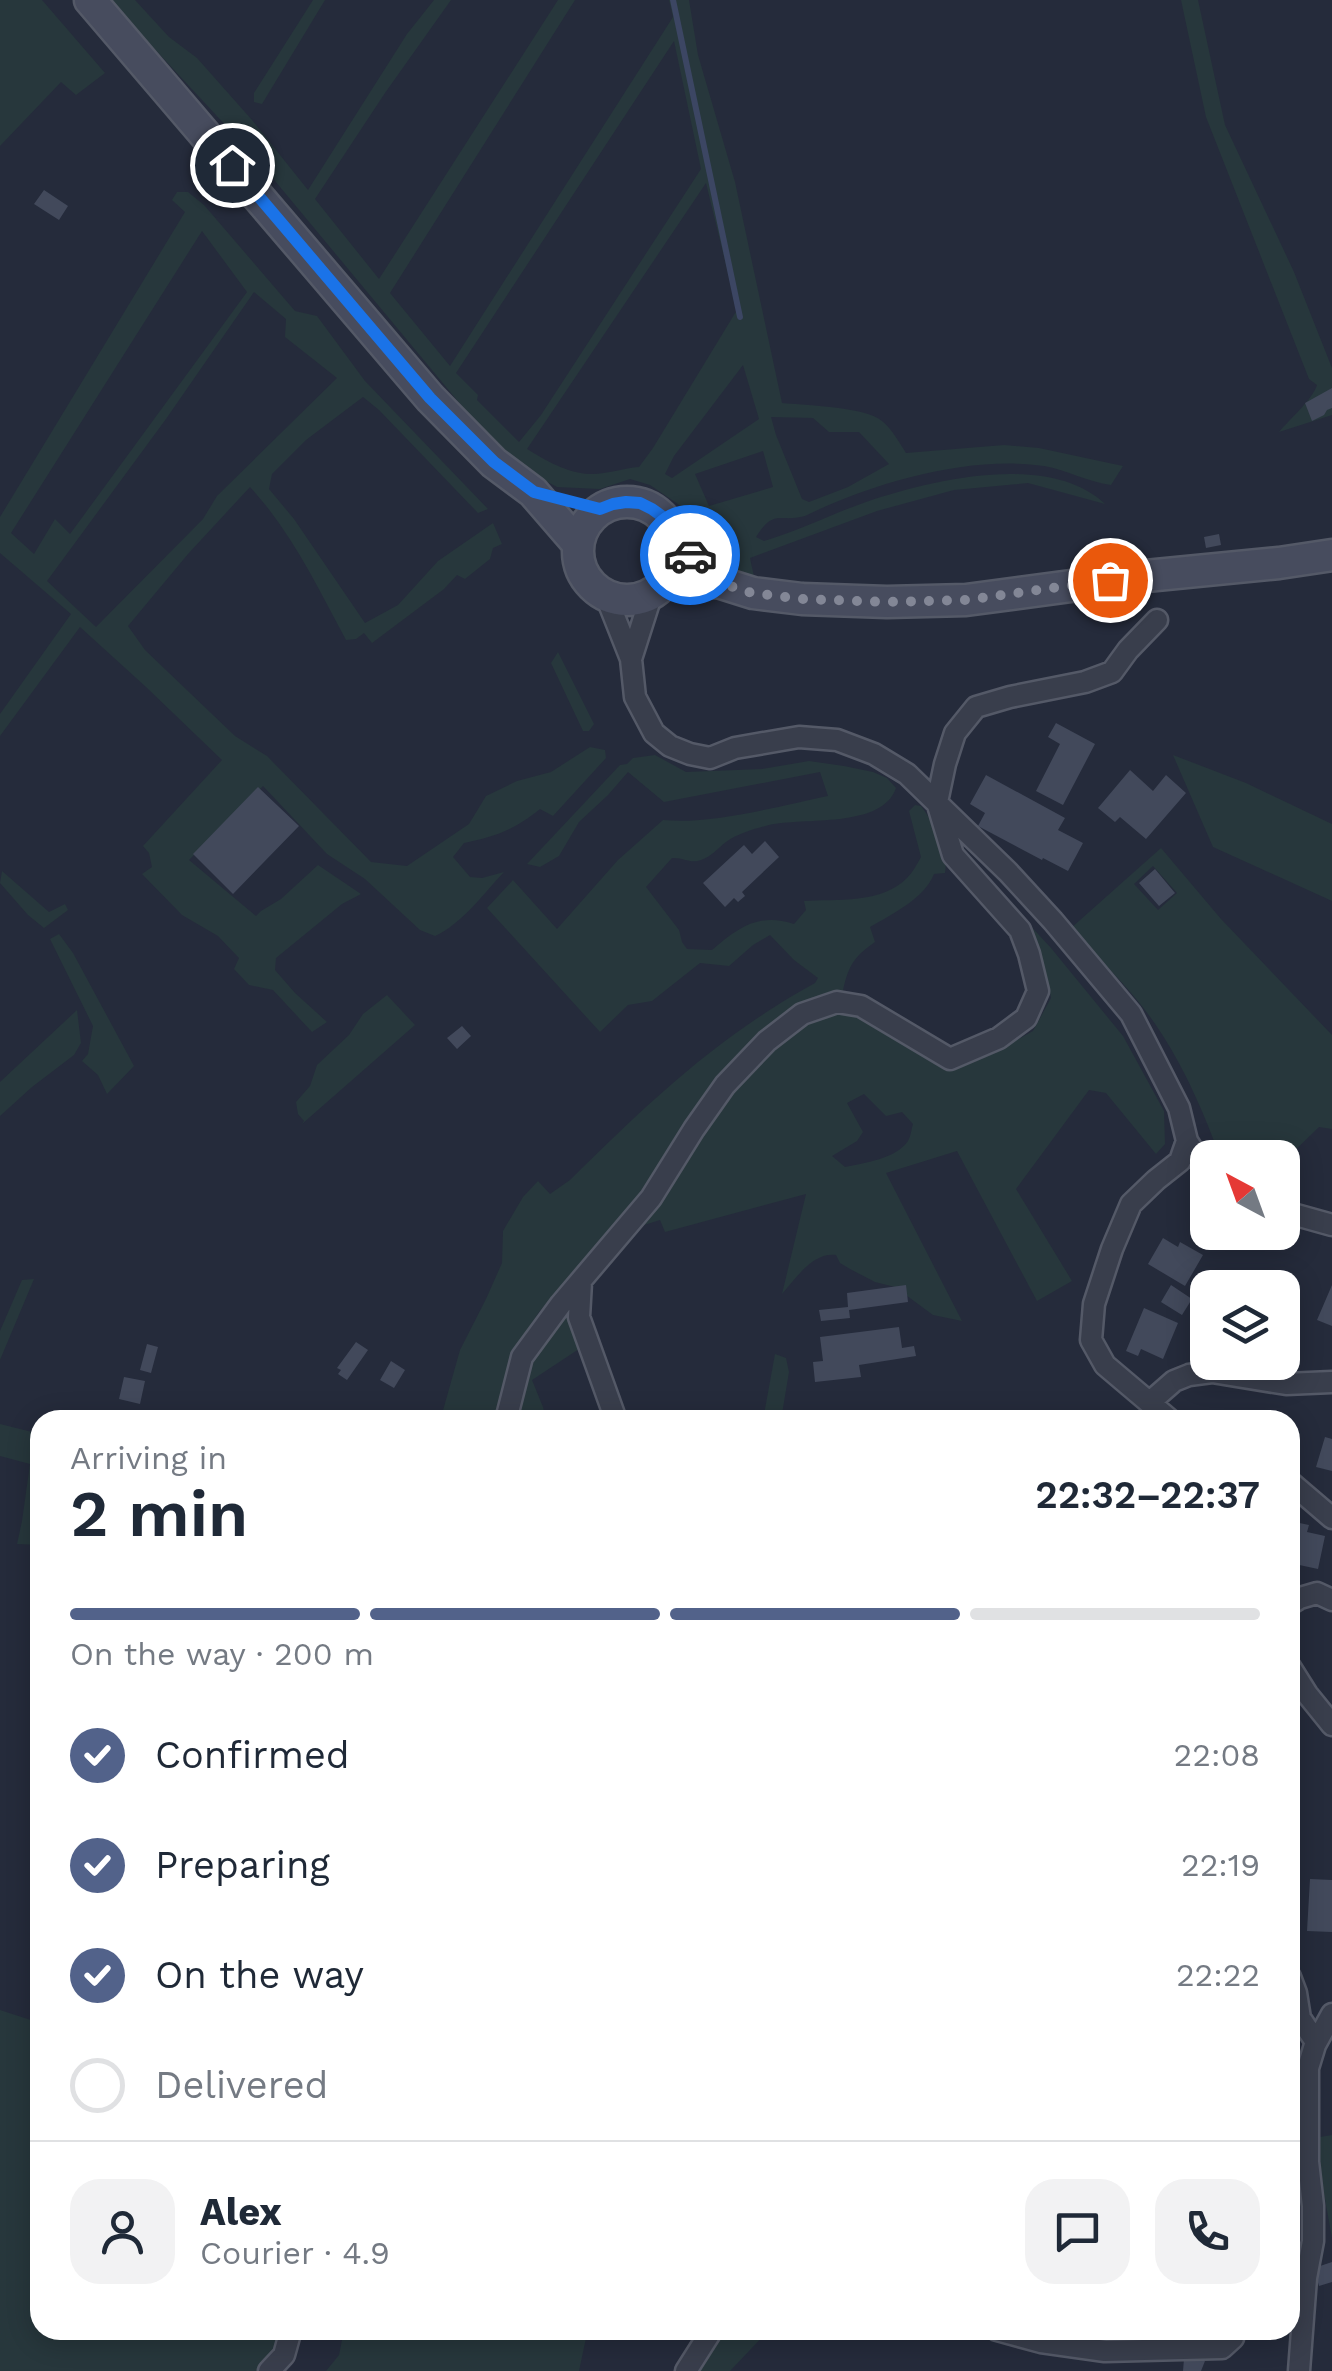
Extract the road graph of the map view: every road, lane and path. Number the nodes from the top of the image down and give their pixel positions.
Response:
1 (90, 0) edge
2 (534, 492) junction
3 (600, 509) junction
4 (675, 542) junction
5 (578, 544) junction
6 (1332, 555) edge
7 (718, 582) junction
8 (657, 588) junction
9 (606, 596) junction
10 (1158, 620) dead end
11 (631, 659) junction
12 (938, 802) junction
13 (1187, 1140) junction
14 (1190, 1145) edge
15 (1300, 1216) edge
16 (1332, 1225) edge
17 (580, 1282) junction
18 (1332, 1382) edge
19 (1150, 1402) junction
20 (509, 1410) edge
21 (612, 1410) edge
22 (1159, 1410) edge
23 (1300, 1491) edge
24 (1332, 1518) edge
25 (1300, 1598) edge
26 (1332, 1600) edge
27 (1300, 1683) edge
28 (1332, 1726) edge
29 (1332, 2014) edge
30 (1300, 2018) edge
31 (1316, 2042) junction
32 (288, 2340) edge
33 (706, 2340) edge
34 (1034, 2340) edge
35 (1231, 2340) edge
36 (269, 2371) edge
37 (686, 2371) edge
38 (1299, 2371) edge

1 - 2 street
2 - 3 street
2 - 5 street
3 - 4 street
3 - 5 street
4 - 7 street
4 - 8 street
5 - 9 street
6 - 7 street
7 - 8 street
8 - 9 street
8 - 11 street
9 - 11 street
10 - 12 street
11 - 12 street
12 - 13 street
12 - 17 street
13 - 14 street
13 - 19 street
15 - 16 street
17 - 20 street
17 - 21 street
18 - 19 street
19 - 22 street
23 - 24 street
25 - 26 street
27 - 28 street
29 - 31 street
30 - 31 street
31 - 38 street
32 - 36 street
33 - 37 street
34 - 35 street

